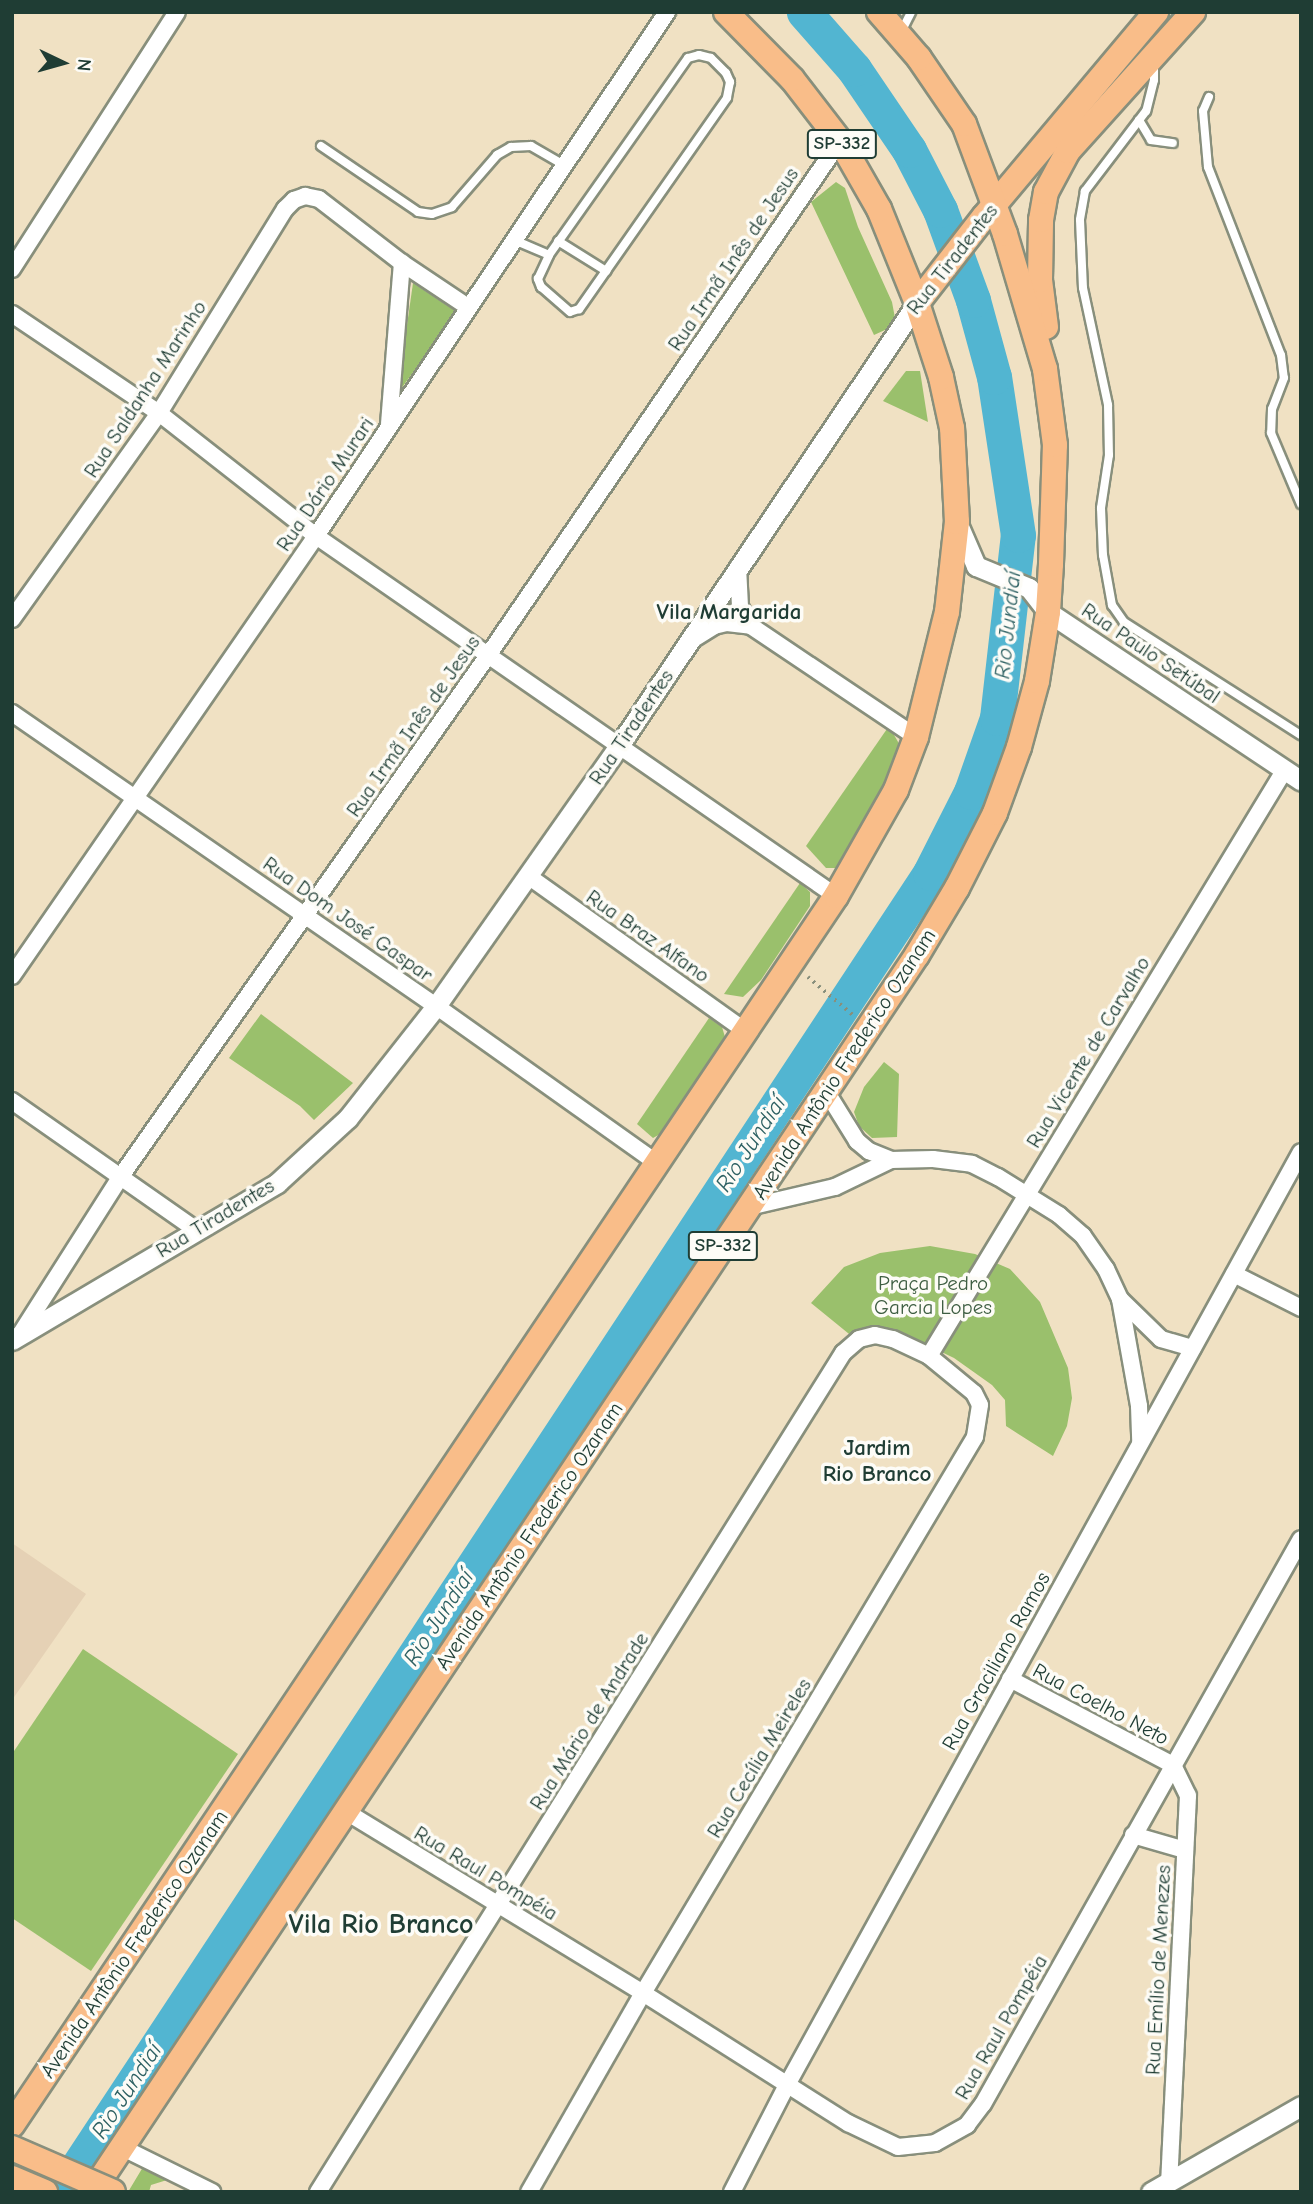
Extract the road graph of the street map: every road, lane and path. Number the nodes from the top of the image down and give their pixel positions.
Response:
1 (177, 12) edge
2 (667, 12) edge
3 (726, 12) edge
4 (879, 12) edge
5 (911, 12) edge
6 (1156, 12) edge
7 (1193, 12) edge
8 (899, 36) junction
9 (1153, 55) junction
10 (1209, 97) dead end
11 (1139, 120) junction
12 (840, 141) junction
13 (1173, 143) dead end
14 (321, 146) dead end
15 (564, 166) junction
16 (989, 211) junction
17 (513, 240) junction
18 (558, 242) junction
19 (549, 255) junction
20 (402, 262) junction
21 (12, 270) edge
22 (606, 271) junction
23 (917, 303) junction
24 (468, 307) junction
25 (12, 314) edge
26 (1045, 369) junction
27 (159, 413) junction
28 (389, 425) junction
29 (1301, 504) edge
30 (957, 522) junction
31 (316, 536) junction
32 (1051, 564) junction
33 (738, 567) junction
34 (1029, 588) junction
35 (1048, 612) junction
36 (12, 619) edge
37 (751, 626) junction
38 (689, 642) junction
39 (489, 654) junction
40 (12, 713) edge
41 (1301, 735) edge
42 (916, 737) junction
43 (620, 744) junction
44 (1293, 776) edge
45 (136, 798) junction
46 (528, 876) junction
47 (836, 897) junction
48 (306, 915) junction
49 (12, 976) edge
50 (816, 983) dead end
51 (436, 1006) junction
52 (858, 1019) dead end
53 (744, 1030) junction
54 (826, 1091) junction
55 (12, 1101) edge
56 (1301, 1152) edge
57 (891, 1160) junction
58 (657, 1163) junction
59 (121, 1176) junction
60 (1026, 1194) junction
61 (749, 1207) junction
62 (195, 1229) junction
63 (1234, 1274) junction
64 (1120, 1299) junction
65 (1301, 1308) edge
66 (16, 1338) edge
67 (1193, 1348) junction
68 (929, 1356) junction
69 (1140, 1444) junction
70 (1301, 1539) edge
71 (1010, 1679) junction
72 (1173, 1765) junction
73 (345, 1811) junction
74 (1133, 1835) junction
75 (1185, 1850) junction
76 (499, 1905) junction
77 (643, 1993) junction
78 (787, 2085) junction
79 (1301, 2106) edge
80 (16, 2111) edge
81 (121, 2147) junction
82 (12, 2148) edge
83 (12, 2178) edge
84 (1169, 2181) junction
85 (187, 2188) edge
86 (45, 2192) edge
87 (92, 2192) edge
88 (114, 2192) edge
89 (212, 2192) edge
90 (318, 2192) edge
91 (529, 2192) edge
92 (732, 2192) edge
93 (1151, 2192) edge

1 - 21 street
2 - 15 street, Rua Dário Murari
3 - 12 main road, Avenida Antônio Frederico Ozanam / SP-332
4 - 8 main road, Avenida Antônio Frederico Ozanam / SP-332
5 - 8 lane
6 - 16 main road, Rua Tiradentes
7 - 9 main road
8 - 16 main road, Avenida Antônio Frederico Ozanam / SP-332
9 - 11 lane
9 - 26 main road
10 - 29 lane
11 - 13 lane
11 - 41 lane
12 - 23 main road, Avenida Antônio Frederico Ozanam / SP-332
12 - 39 street, Rua Irmã Inês de Jesus
14 - 15 lane
15 - 17 street, Rua Dário Murari
16 - 23 main road, Rua Tiradentes
16 - 26 main road, Avenida Antônio Frederico Ozanam / SP-332
17 - 19 lane
17 - 24 street, Rua Dário Murari
18 - 19 lane
18 - 22 lane
18 - 22 lane
19 - 22 lane
20 - 24 street
20 - 27 street, Rua Saldanha Marinho
20 - 28 street
23 - 30 main road, Avenida Antônio Frederico Ozanam / SP-332
23 - 33 street, Rua Tiradentes
24 - 28 street, Rua Dário Murari
25 - 27 street
26 - 32 main road, Avenida Antônio Frederico Ozanam / SP-332
27 - 31 street
27 - 36 street, Rua Saldanha Marinho
28 - 31 street, Rua Dário Murari
30 - 34 street, Rua Paulo Setúbal
30 - 42 main road, Avenida Antônio Frederico Ozanam / SP-332
31 - 39 street
31 - 45 street, Rua Dário Murari
32 - 34 main road
32 - 35 main road, Avenida Antônio Frederico Ozanam / SP-332
33 - 37 street
33 - 38 street, Rua Tiradentes
34 - 35 street, Rua Paulo Setúbal
35 - 44 street, Rua Paulo Setúbal
35 - 54 main road, Avenida Antônio Frederico Ozanam / SP-332
37 - 38 street
37 - 42 street
38 - 43 street, Rua Tiradentes
39 - 43 street
39 - 48 street, Rua Irmã Inês de Jesus
40 - 45 street, Rua Dom José Gaspar
42 - 47 main road, Avenida Antônio Frederico Ozanam / SP-332
43 - 46 street, Rua Tiradentes
43 - 47 street
44 - 60 street, Rua Vicente de Carvalho
45 - 48 street, Rua Dom José Gaspar
45 - 49 street, Rua Dário Murari
46 - 51 street, Rua Tiradentes
46 - 53 street, Rua Braz Alfano
47 - 53 main road, Avenida Antônio Frederico Ozanam / SP-332
48 - 51 street, Rua Dom José Gaspar
48 - 59 street, Rua Irmã Inês de Jesus
50 - 52 path
51 - 58 street, Rua Dom José Gaspar
51 - 62 street, Rua Tiradentes
53 - 58 main road, Avenida Antônio Frederico Ozanam / SP-332
54 - 57 street
54 - 61 main road, Avenida Antônio Frederico Ozanam / SP-332
55 - 59 street
56 - 63 street, Rua Graciliano Ramos
57 - 60 street
57 - 61 street
58 - 80 main road, Avenida Antônio Frederico Ozanam / SP-332
59 - 62 street
59 - 66 street, Rua Irmã Inês de Jesus
60 - 64 street
60 - 68 street, Rua Vicente de Carvalho
61 - 73 main road, Avenida Antônio Frederico Ozanam / SP-332
62 - 66 street, Rua Tiradentes
63 - 65 street
63 - 67 street, Rua Graciliano Ramos
64 - 67 street
64 - 69 street
67 - 69 street, Rua Graciliano Ramos
68 - 76 street, Rua Mário de Andrade
68 - 77 street, Rua Cecília Meireles
69 - 71 street, Rua Graciliano Ramos
70 - 72 street, Rua Raul Pompéia
71 - 72 street, Rua Coelho Neto
71 - 78 street, Rua Graciliano Ramos
72 - 74 street, Rua Raul Pompéia
72 - 75 street, Rua Emílio de Menezes
73 - 76 street, Rua Raul Pompéia
73 - 81 main road, Avenida Antônio Frederico Ozanam / SP-332
74 - 75 street
74 - 78 street, Rua Raul Pompéia
75 - 84 street, Rua Emílio de Menezes
76 - 77 street, Rua Raul Pompéia
76 - 90 street, Rua Mário de Andrade
77 - 78 street, Rua Raul Pompéia
77 - 91 street, Rua Cecília Meireles
78 - 92 street, Rua Graciliano Ramos
79 - 84 street
81 - 85 street
81 - 87 main road, Avenida Antônio Frederico Ozanam / SP-332
82 - 88 main road, bridge
83 - 86 main road
84 - 93 street
85 - 89 street

